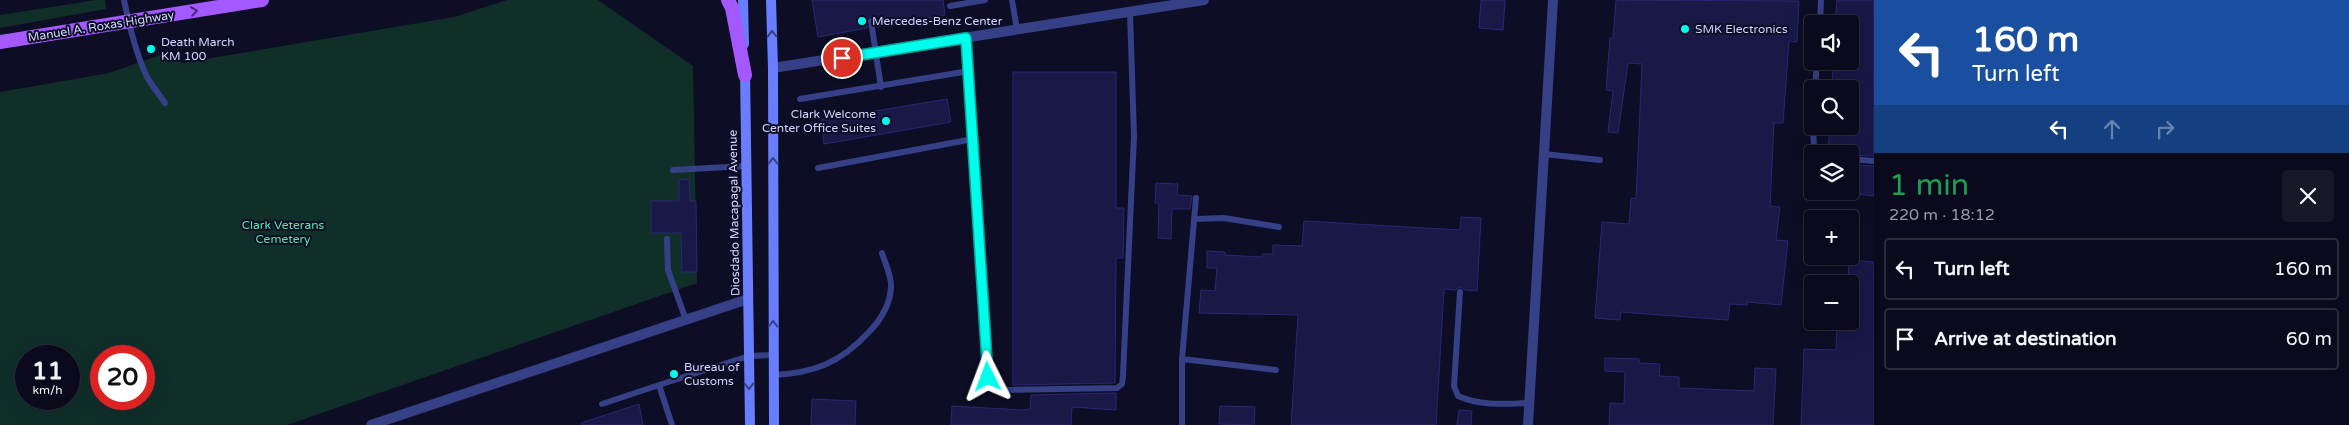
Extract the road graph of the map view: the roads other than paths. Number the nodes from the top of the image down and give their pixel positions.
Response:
1 (124, 0) edge
2 (262, 0) edge
3 (728, 0) edge
4 (743, 0) edge
5 (771, 0) edge
6 (985, 0) edge
7 (1012, 0) edge
8 (1204, 0) edge
9 (1554, 0) edge
10 (1822, 0) edge
11 (950, 6) dead end
12 (1130, 13) junction
13 (1821, 15) edge
14 (871, 21) dead end
15 (129, 22) junction
16 (1016, 30) junction
17 (966, 38) junction
18 (0, 42) edge
19 (876, 52) junction
20 (774, 68) junction
21 (969, 71) junction
22 (745, 75) junction
23 (881, 87) junction
24 (800, 99) dead end
25 (165, 103) dead end
26 (974, 139) junction
27 (1544, 154) junction
28 (1600, 160) dead end
29 (1859, 160) edge
30 (1874, 161) edge
31 (746, 166) junction
32 (818, 168) dead end
33 (673, 170) dead end
34 (1196, 198) dead end
35 (1194, 219) junction
36 (1279, 227) dead end
37 (667, 239) dead end
38 (882, 253) dead end
39 (1460, 292) dead end
40 (748, 299) junction
41 (686, 320) junction
42 (749, 356) junction
43 (773, 356) junction
44 (1182, 359) junction
45 (1276, 370) dead end
46 (774, 375) junction
47 (659, 385) junction
48 (1529, 403) junction
49 (602, 404) dead end
50 (370, 425) edge
51 (672, 425) edge
52 (750, 425) edge
53 (774, 425) edge
54 (1182, 425) edge
55 (1528, 425) edge

1 - 15 lane
15 -> 2 main road, Manuel A. Roxas Highway
3 - 22 main road
4 - 22 main road, Diosdado Macapagal Avenue
20 -> 5 main road
6 - 11 lane
7 - 16 lane
8 - 12 street
9 - 27 street
10 - 13 lane
12 - 16 street
12 - 26 lane
14 - 19 lane
15 - 18 main road, Manuel A. Roxas Highway
15 - 25 lane
16 - 17 street
17 - 19 street
17 - 21 lane
19 - 20 street
19 - 23 lane
43 -> 20 main road
21 - 23 lane
21 - 26 lane
22 - 31 main road, Diosdado Macapagal Avenue
23 - 24 lane
26 - 32 lane
27 - 28 lane
27 - 48 street
29 - 30 lane
31 - 33 lane
31 - 40 main road, Diosdado Macapagal Avenue
34 - 35 lane
35 - 36 lane
35 - 44 lane
37 - 41 lane
38 - 46 lane
39 - 48 lane
40 - 41 street
40 - 42 main road, Diosdado Macapagal Avenue
41 - 50 street
42 - 43 lane
42 - 47 lane
42 -> 52 main road, Diosdado Macapagal Avenue
43 - 46 main road
44 - 45 lane
44 - 54 lane
46 - 53 main road
47 - 49 lane
47 - 51 lane
48 - 55 street

